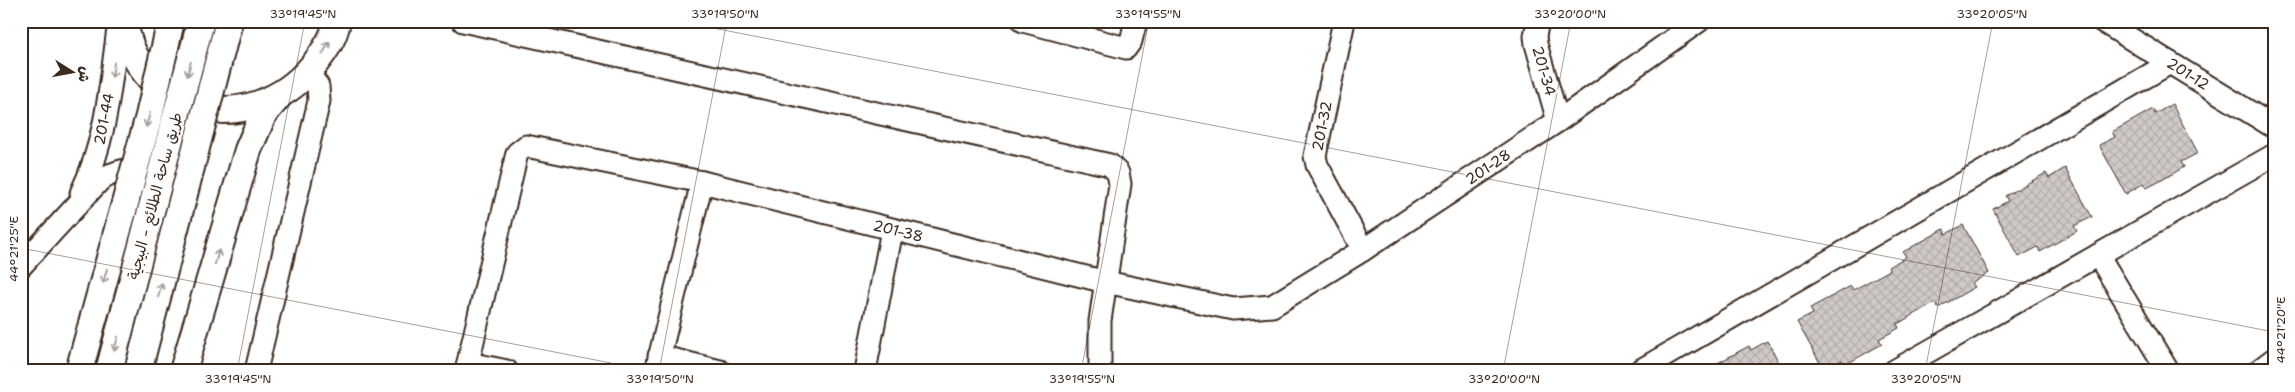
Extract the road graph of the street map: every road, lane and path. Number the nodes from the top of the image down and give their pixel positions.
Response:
1 (119, 21) edge
2 (124, 21) edge
3 (171, 21) edge
4 (201, 21) edge
5 (229, 21) edge
6 (338, 21) edge
7 (463, 21) edge
8 (1023, 21) edge
9 (1136, 21) edge
10 (1344, 21) edge
11 (1538, 21) edge
12 (1699, 21) edge
13 (2102, 21) edge
14 (2170, 63) junction
15 (307, 72) junction
16 (280, 95) junction
17 (200, 107) junction
18 (1558, 121) junction
19 (2274, 127) edge
20 (2274, 155) edge
21 (702, 182) junction
22 (70, 210) junction
23 (892, 230) junction
24 (1363, 250) junction
25 (2098, 255) junction
26 (21, 266) edge
27 (1106, 282) junction
28 (1272, 306) joint
29 (2274, 360) edge
30 (658, 363) edge
31 (467, 367) edge
32 (79, 371) edge
33 (109, 371) edge
34 (138, 371) edge
35 (183, 371) edge
36 (256, 371) edge
37 (507, 371) edge
38 (720, 371) edge
39 (865, 371) edge
40 (1100, 371) edge
41 (1639, 371) edge
42 (1894, 371) edge
43 (2168, 371) edge
44 (2258, 371) edge

1 -> 22 street, 201-44
2 - 17 main road
3 -> 32 main road, bridge
4 -> 33 main road, طريق ساحة الطلائع - البيجية, bridge
34 -> 5 main road, طريق ساحة الطلائع - البيجية, bridge
15 -> 6 main road
7 - 27 street
8 - 9 street
10 - 24 street, 201-32
11 - 18 street, 201-34
12 - 18 street, 201-28
13 - 14 street, 201-12
14 - 19 street, 201-12
14 - 41 street
15 - 16 main road
15 - 36 street
16 - 17 main road
35 -> 16 main road
17 - 22 street, 201-44
18 - 24 street, 201-28
20 - 25 street
21 - 23 street, 201-38
21 - 30 street
21 - 31 street, 201-38
22 - 26 street, 201-44
23 - 27 street, 201-38
23 - 39 street
24 - 28 street, 201-28
25 - 42 street
25 - 43 street
27 - 28 street, 201-38
27 - 40 street
29 - 44 street
30 - 38 street
31 - 37 street

